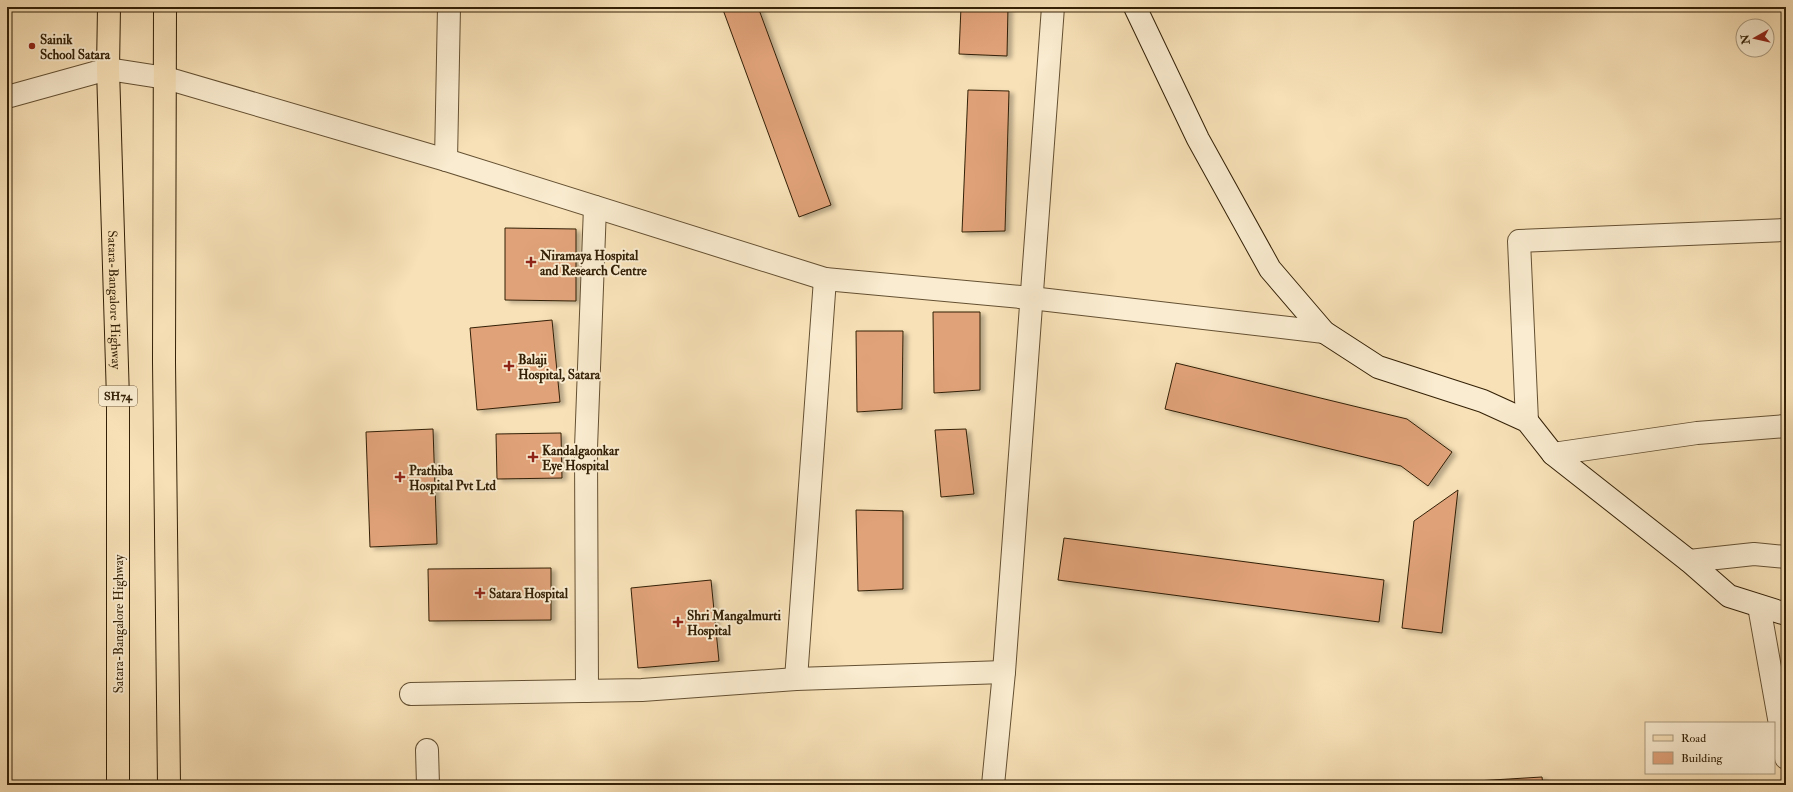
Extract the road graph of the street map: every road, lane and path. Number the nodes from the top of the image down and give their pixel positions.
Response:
1 (109, 7) edge
2 (165, 7) edge
3 (449, 7) edge
4 (1053, 7) edge
5 (1135, 7) edge
6 (108, 69) junction
7 (166, 78) junction
8 (7, 97) edge
9 (446, 160) junction
10 (594, 207) junction
11 (1786, 230) edge
12 (826, 279) junction
13 (1031, 298) junction
14 (1324, 332) junction
15 (1527, 421) junction
16 (1786, 426) edge
17 (1553, 454) junction
18 (1786, 557) edge
19 (1689, 561) junction
20 (1759, 606) junction
21 (1786, 614) edge
22 (1004, 672) junction
23 (796, 678) junction
24 (587, 691) junction
25 (411, 694) dead end
26 (427, 750) dead end
27 (1786, 758) edge
28 (118, 785) edge
29 (169, 785) edge
30 (428, 785) edge
31 (993, 785) edge

1 - 6 main road, Satara-Bangalore Highway / SH74
2 - 7 main road
3 - 9 street
4 - 13 street
5 - 14 street
6 - 7 street
6 - 8 street
6 - 28 main road, Satara-Bangalore Highway / SH74
7 - 9 street
7 - 29 main road
9 - 10 street
10 - 12 street
10 - 24 street
11 - 15 street
12 - 13 street
12 - 23 street
13 - 14 street
13 - 22 street
14 - 15 street
15 - 17 street
16 - 17 street
17 - 19 street
18 - 19 street
19 - 20 street
20 - 21 street
20 - 27 street
22 - 23 street
22 - 31 street
23 - 24 street
24 - 25 street
26 - 30 street

